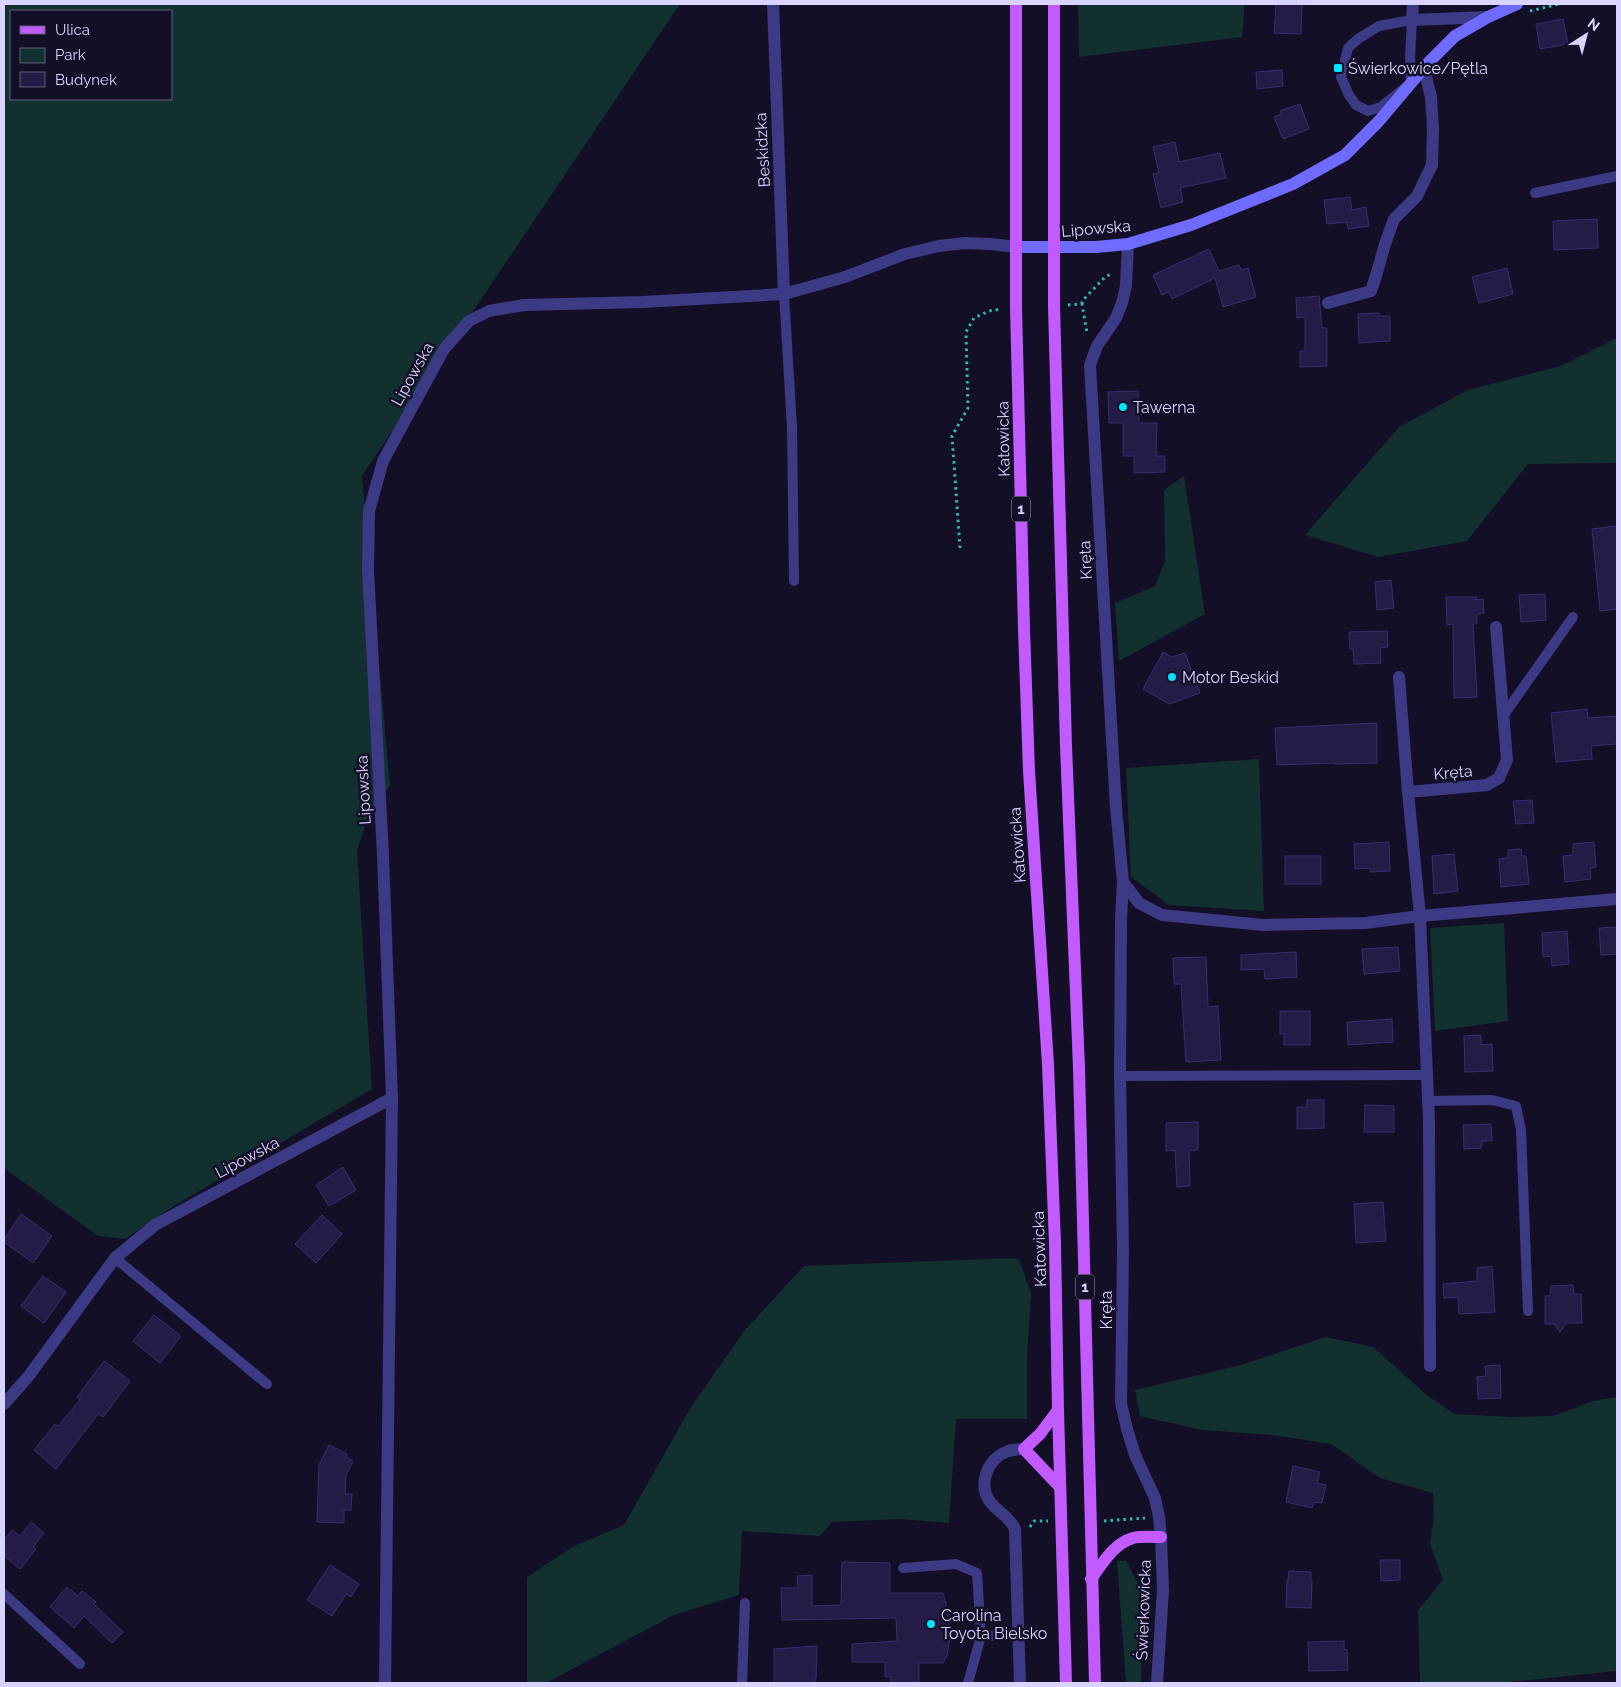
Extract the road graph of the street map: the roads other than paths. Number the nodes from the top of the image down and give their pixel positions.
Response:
1 (773, 4) edge
2 (1016, 4) edge
3 (1054, 4) edge
4 (1413, 4) edge
5 (1517, 4) edge
6 (1488, 17) junction
7 (1412, 20) junction
8 (1424, 69) junction
9 (1411, 83) junction
10 (1617, 176) edge
11 (1535, 193) dead end
12 (1128, 244) junction
13 (1016, 247) junction
14 (1053, 248) junction
15 (784, 294) junction
16 (1328, 303) dead end
17 (794, 581) dead end
18 (1573, 617) dead end
19 (1496, 627) dead end
20 (1399, 677) dead end
21 (1503, 716) junction
22 (1408, 792) junction
23 (1123, 882) junction
24 (1617, 899) edge
25 (1420, 916) junction
26 (1427, 1075) junction
27 (1120, 1076) junction
28 (392, 1098) junction
29 (1428, 1101) junction
30 (115, 1258) junction
31 (1528, 1311) dead end
32 (1430, 1366) dead end
33 (267, 1384) dead end
34 (4, 1404) edge
35 (1058, 1410) junction
36 (1024, 1449) junction
37 (1060, 1487) junction
38 (1161, 1537) junction
39 (903, 1568) dead end
40 (1091, 1579) junction
41 (4, 1594) edge
42 (745, 1603) dead end
43 (1018, 1635) junction
44 (981, 1636) junction
45 (80, 1664) dead end
46 (385, 1683) edge
47 (742, 1683) edge
48 (968, 1683) edge
49 (1020, 1683) edge
50 (1066, 1683) edge
51 (1095, 1683) edge
52 (1157, 1683) edge

1 - 15 street, Beskidzka
2 - 13 main road, Katowicka / 1
3 - 14 main road, 1
4 - 7 street
5 - 6 street, Lipowska
6 - 7 street
6 - 8 street, Lipowska
7 - 9 lane
7 - 9 lane
8 - 9 street, Lipowska
8 - 16 street
9 - 12 street, Lipowska
10 - 11 lane
12 - 14 street, Lipowska
12 - 23 street, Kręta
13 - 14 street, Lipowska
13 - 15 street, Lipowska
13 - 35 main road, Katowicka / 1
14 - 40 main road, 1
15 - 17 lane
15 - 28 street, Lipowska
18 - 21 lane
19 - 21 street, Kręta
20 - 22 street
21 - 22 street, Kręta
22 - 25 street
23 - 25 street
23 - 27 street, Kręta
24 - 25 street
25 - 26 street
26 - 27 lane
26 - 29 street
27 - 38 street, Kręta
28 - 30 street, Lipowska
28 - 46 street
29 - 31 lane
29 - 32 street
30 - 33 lane
30 - 34 street, Lipowska
35 - 36 main road
35 - 37 main road, Katowicka / 1
36 - 37 main road
36 - 43 street
37 - 50 main road, Katowicka / 1
38 - 40 main road
38 - 52 street, Świerkowicka
39 - 44 lane
40 - 51 main road, 1
41 - 45 lane
42 - 47 lane
43 - 44 lane
43 - 49 street
44 - 48 lane

